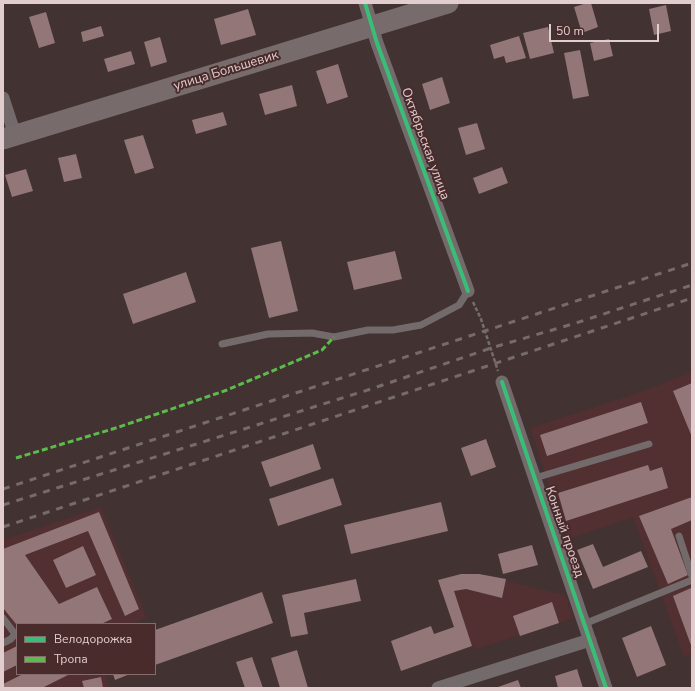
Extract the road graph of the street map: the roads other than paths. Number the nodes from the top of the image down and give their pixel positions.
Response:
1 (365, 3) edge
2 (448, 3) edge
3 (372, 27) junction
4 (3, 98) edge
5 (9, 137) edge
6 (468, 291) joint
7 (222, 344) dead end
8 (502, 382) road end
9 (649, 444) dead end
10 (535, 478) junction
11 (679, 536) dead end
12 (692, 550) edge
13 (684, 553) junction
14 (692, 576) edge
15 (692, 580) edge
16 (3, 618) edge
17 (584, 624) junction
18 (590, 640) junction
19 (3, 643) edge
20 (438, 688) edge
21 (606, 688) edge

1 - 3 street, Октябрьская улица
2 - 3 main road, улица Большевик
3 - 5 main road, улица Большевик
3 - 6 street, Октябрьская улица
4 - 5 street
6 - 7 lane
8 - 10 street, Конный проезд
9 - 10 lane
10 - 17 street, Конный проезд
11 - 13 lane
12 - 13 lane
13 - 14 lane
15 - 17 lane
16 - 19 lane
17 - 18 street, Конный проезд
18 - 20 street
18 - 21 street, Конный проезд

